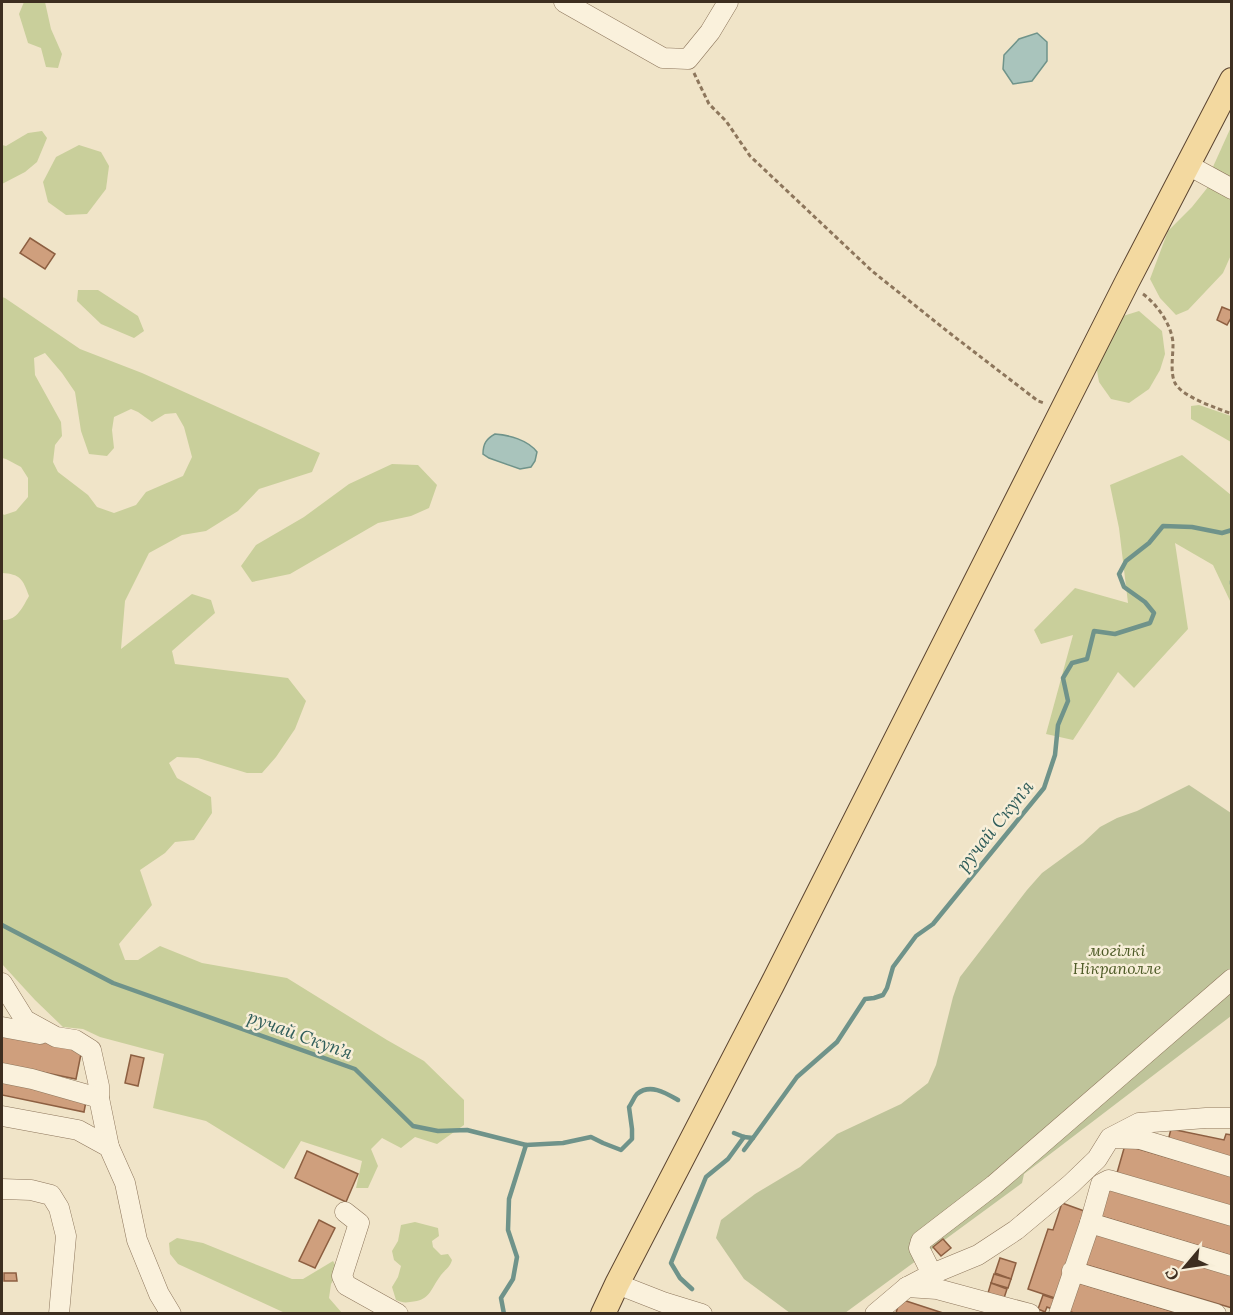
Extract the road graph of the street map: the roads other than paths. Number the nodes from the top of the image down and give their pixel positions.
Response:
1 (564, 2) edge
2 (728, 2) edge
3 (1232, 80) edge
4 (1188, 165) junction
5 (1232, 189) edge
6 (1232, 979) edge
7 (2, 983) edge
8 (2, 1027) edge
9 (56, 1037) junction
10 (2, 1073) edge
11 (99, 1098) junction
12 (2, 1116) edge
13 (1232, 1118) edge
14 (1110, 1138) junction
15 (109, 1147) junction
16 (1097, 1159) junction
17 (1232, 1167) edge
18 (1109, 1180) junction
19 (2, 1189) edge
20 (345, 1212) dead end
21 (1232, 1216) edge
22 (1090, 1223) junction
23 (1232, 1266) edge
24 (1072, 1271) junction
25 (932, 1274) junction
26 (617, 1284) junction
27 (908, 1287) junction
28 (670, 1308) edge
29 (59, 1314) edge
30 (171, 1314) edge
31 (398, 1314) edge
32 (603, 1314) edge
33 (702, 1314) edge
34 (875, 1314) edge
35 (1030, 1314) edge
36 (1059, 1314) edge
37 (1216, 1314) edge

1 - 2 street
3 - 4 main road
4 - 5 street
4 - 26 main road
6 - 25 street
7 - 9 street
8 - 9 street
9 - 11 street
10 - 11 street
11 - 15 street
12 - 15 street
13 - 14 street
14 - 16 street
14 - 17 street
15 - 30 street
16 - 18 street
16 - 25 street
18 - 21 street
18 - 22 street
19 - 29 street
20 - 31 street
22 - 23 street
22 - 24 street
24 - 36 street
24 - 37 street
25 - 27 street
26 - 28 street
26 - 32 main road
27 - 34 street
27 - 35 street
28 - 33 street

